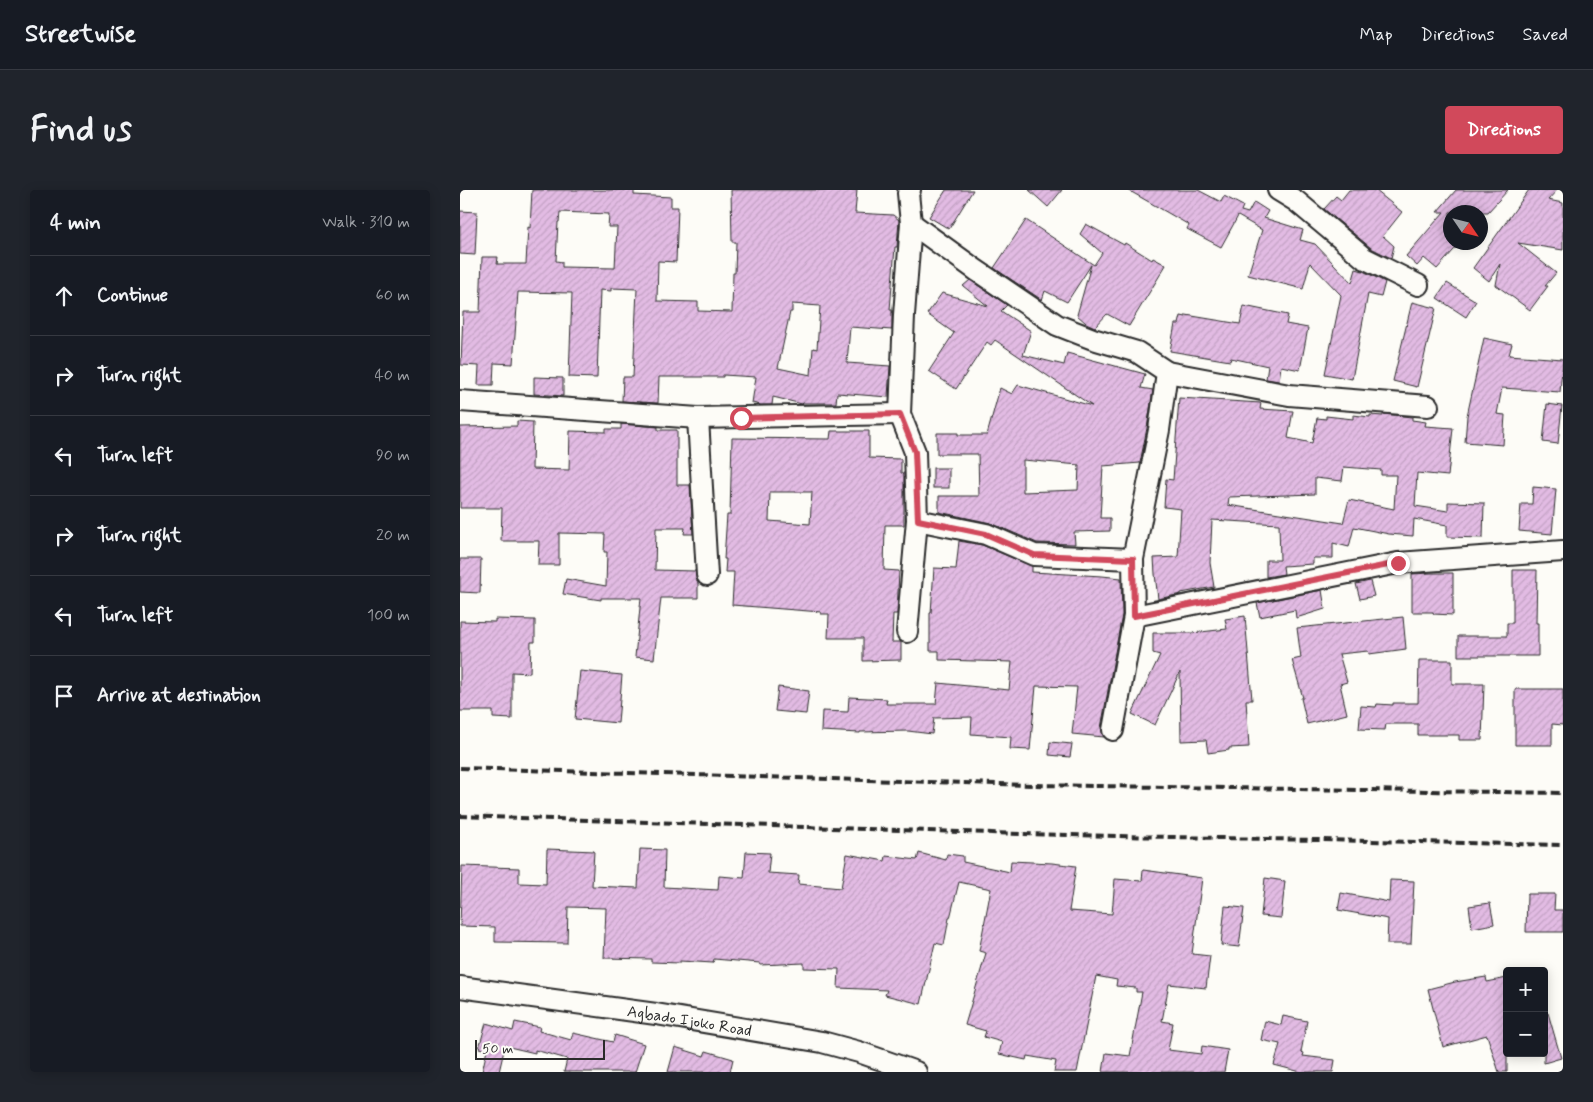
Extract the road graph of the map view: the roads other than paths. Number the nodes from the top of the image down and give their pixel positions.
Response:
1 (1278, 190) edge
2 (907, 191) edge
3 (1300, 196) edge
4 (911, 223) junction
5 (1418, 286) dead end
6 (1167, 372) junction
7 (460, 401) edge
8 (1428, 406) dead end
9 (900, 414) junction
10 (698, 418) junction
11 (918, 520) junction
12 (1563, 551) edge
13 (1133, 559) junction
14 (707, 575) dead end
15 (1134, 616) junction
16 (907, 632) dead end
17 (1113, 730) dead end
18 (460, 987) edge
19 (916, 1072) edge

1 - 3 street
2 - 4 street
3 - 5 street
4 - 6 street
4 - 9 street
6 - 8 street
6 - 13 street
7 - 10 street
9 - 10 street
9 - 11 street
10 - 14 street
11 - 13 street
11 - 16 street
12 - 15 street
13 - 15 street
15 - 17 street
18 - 19 street, Agbado Ijoko Road

